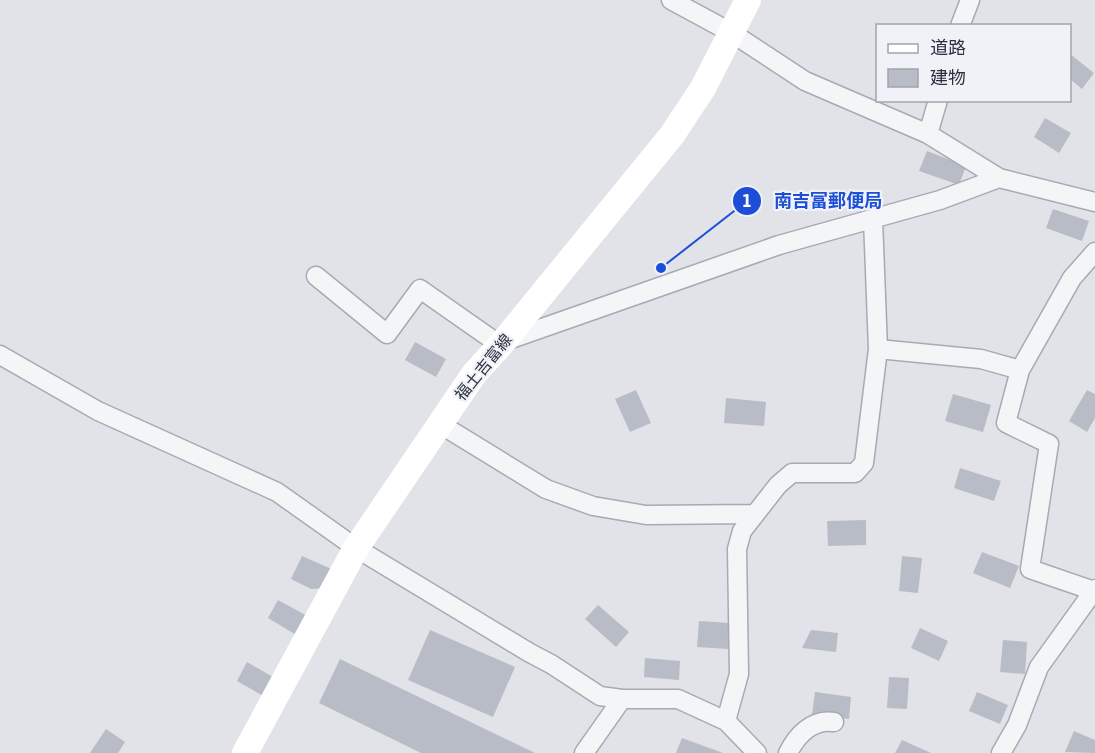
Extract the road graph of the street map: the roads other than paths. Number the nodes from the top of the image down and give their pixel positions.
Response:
1 (671, 0) edge
2 (748, 0) edge
3 (970, 0) edge
4 (961, 24) edge
5 (732, 33) junction
6 (937, 102) edge
7 (928, 134) junction
8 (999, 178) junction
9 (1095, 202) edge
10 (873, 219) junction
11 (1095, 252) edge
12 (316, 276) dead end
13 (502, 343) junction
14 (878, 349) junction
15 (0, 355) edge
16 (1020, 370) junction
17 (440, 424) junction
18 (755, 514) junction
19 (356, 548) junction
20 (1094, 590) edge
21 (622, 699) junction
22 (726, 721) junction
23 (834, 722) dead end
24 (245, 753) edge
25 (584, 753) edge
26 (757, 753) edge
27 (788, 753) edge
28 (1001, 753) edge

1 - 5 street
2 - 5 main road, 福土吉富線
3 - 4 street
5 - 7 street
5 - 13 main road, 福土吉富線
6 - 7 street
7 - 8 street
8 - 9 street
8 - 10 street
10 - 13 street
10 - 14 street
11 - 16 street
12 - 13 street
13 - 17 main road, 福土吉富線
14 - 16 street
14 - 18 street
15 - 19 street
16 - 20 street
17 - 18 street
17 - 19 main road, 福土吉富線
18 - 22 street
19 - 21 street
19 - 24 main road, 福土吉富線
20 - 28 street
21 - 22 street
21 - 25 street
22 - 26 street
23 - 27 street

